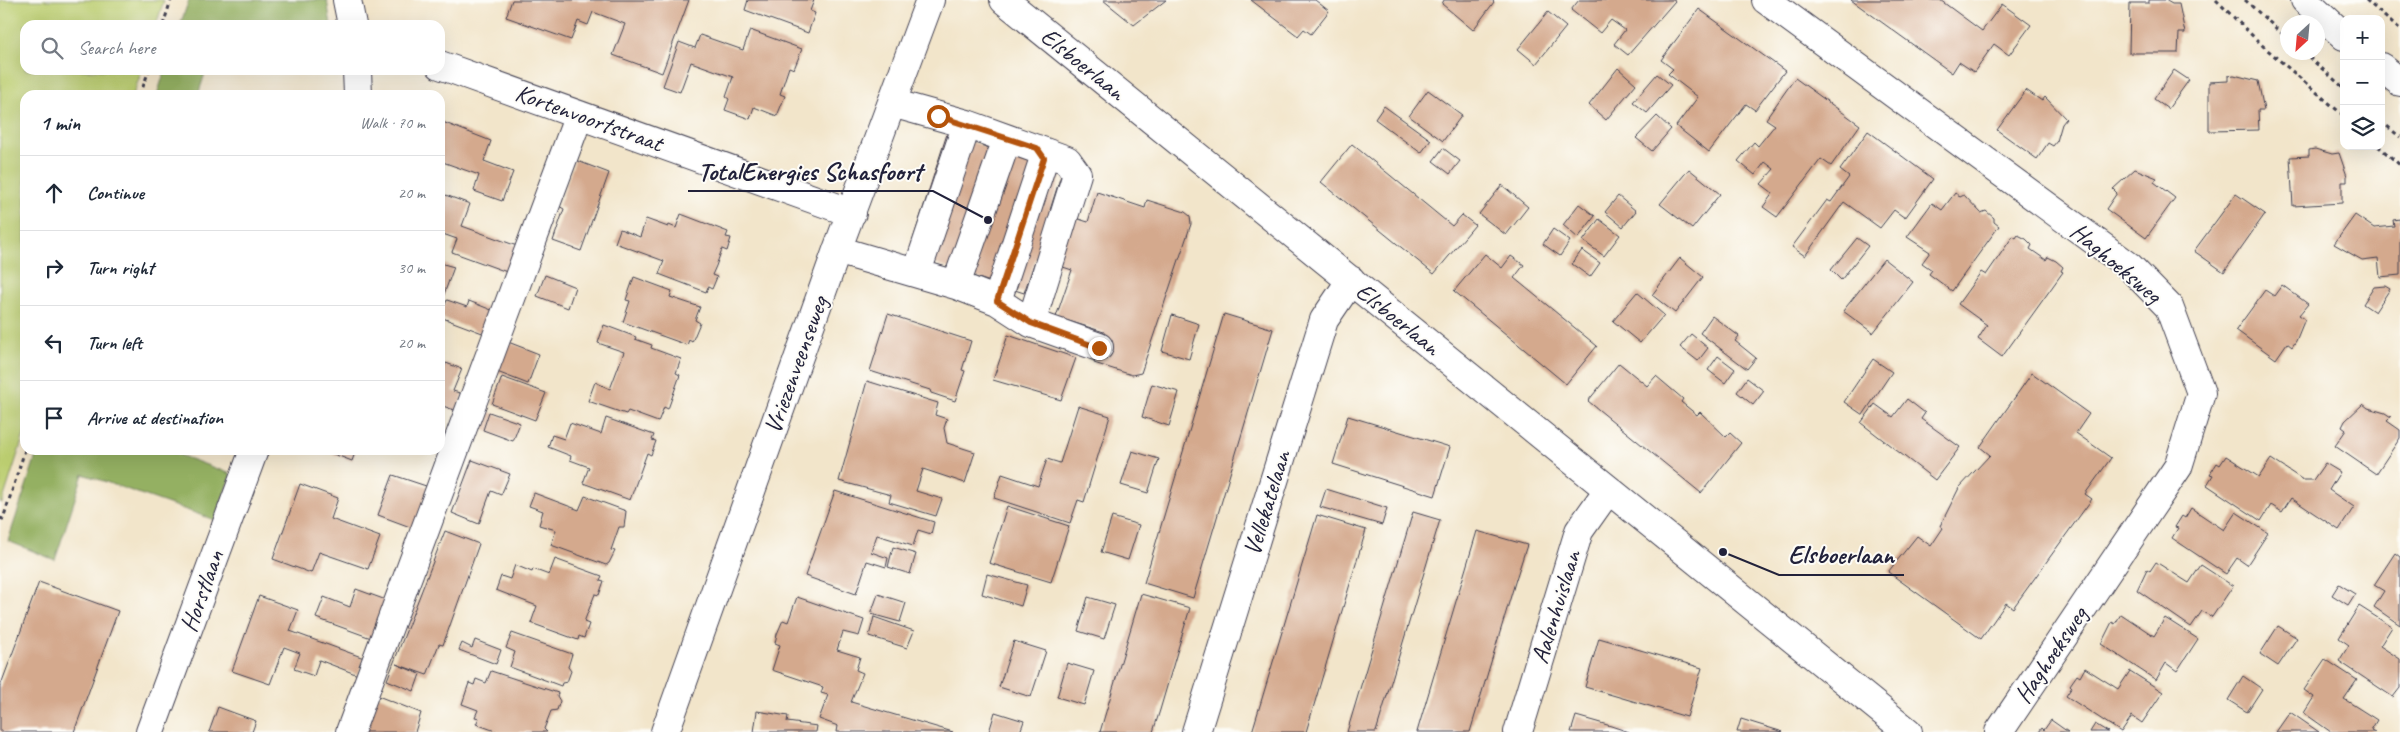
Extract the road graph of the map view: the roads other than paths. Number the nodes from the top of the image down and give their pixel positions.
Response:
1 (348, 0) edge
2 (930, 0) edge
3 (1004, 0) edge
4 (1766, 0) edge
5 (2305, 0) edge
6 (351, 20) edge
7 (2340, 32) edge
8 (445, 67) edge
9 (2385, 70) edge
10 (357, 75) edge
11 (2400, 82) edge
12 (358, 90) edge
13 (892, 103) junction
14 (579, 115) junction
15 (967, 124) junction
16 (1006, 139) junction
17 (1037, 148) junction
18 (852, 213) junction
19 (837, 250) junction
20 (917, 272) junction
21 (1350, 280) junction
22 (956, 285) junction
23 (997, 301) junction
24 (1031, 323) junction
25 (1099, 348) dead end
26 (252, 455) edge
27 (1608, 490) junction
28 (1876, 720) edge
29 (150, 732) edge
30 (350, 732) edge
31 (664, 732) edge
32 (1196, 732) edge
33 (1518, 732) edge
34 (1908, 732) edge
35 (1999, 732) edge

1 - 6 street
2 - 13 street, Vriezenveenseweg
3 - 21 street, Elsboerlaan
4 - 35 street, Haghoeksweg
5 - 7 street
8 - 14 street, Kortenvoortstraat
9 - 11 street
10 - 12 street
13 - 15 street
13 - 18 street, Vriezenveenseweg
14 - 18 street, Kortenvoortstraat
14 - 30 street
15 - 16 street
15 - 20 street
16 - 17 street
16 - 22 street
17 - 23 street
17 - 24 street
18 - 19 street, Vriezenveenseweg
19 - 20 street
19 - 31 street, Vriezenveenseweg
20 - 22 street
21 - 27 street, Elsboerlaan
21 - 32 street, Vellekatelaan
22 - 23 street
23 - 24 street
24 - 25 street
26 - 29 street, Horstlaan
27 - 28 street, Elsboerlaan
27 - 33 street, Aalenhuislaan
28 - 34 street, Elsboerlaan

